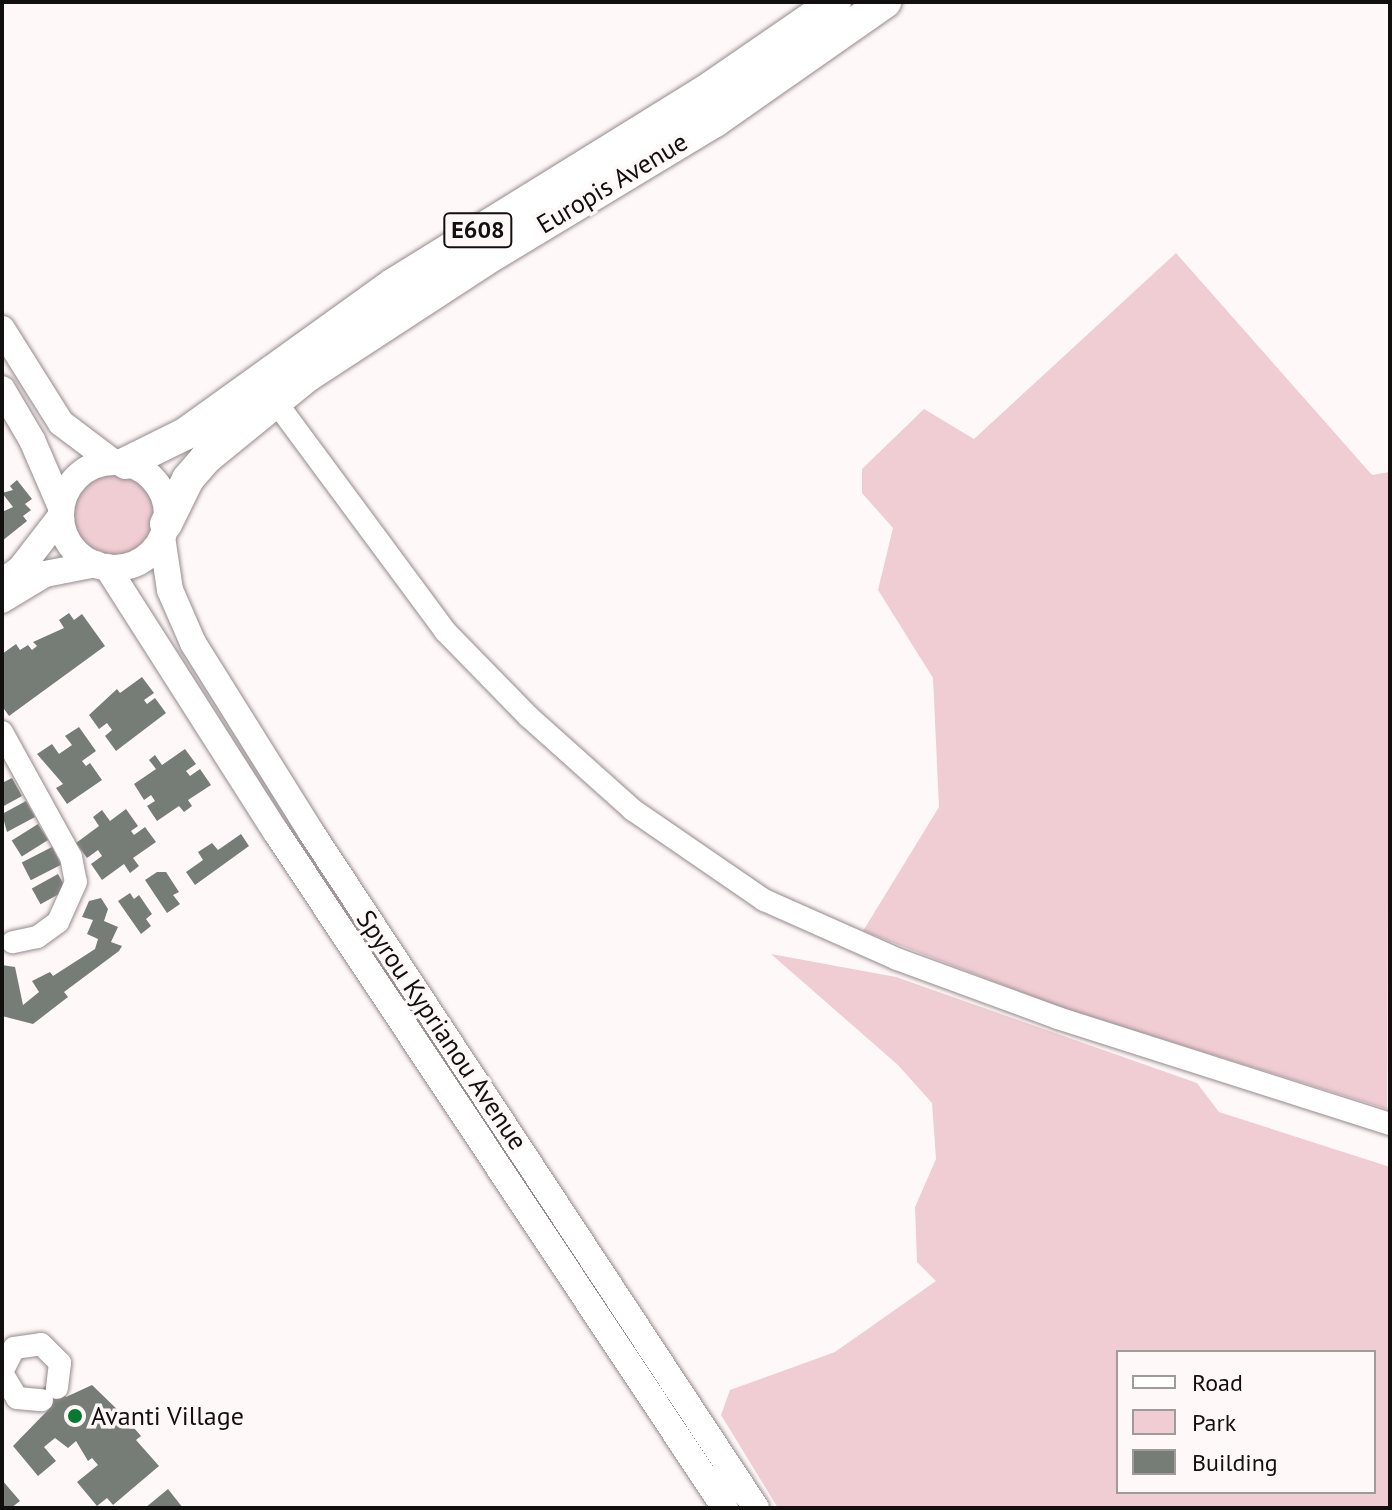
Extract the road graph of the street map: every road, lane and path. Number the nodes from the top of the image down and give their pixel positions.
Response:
1 (835, 2) edge
2 (885, 2) edge
3 (2, 329) edge
4 (2, 389) edge
5 (275, 401) junction
6 (119, 463) junction
7 (61, 512) junction
8 (164, 530) junction
9 (102, 566) junction
10 (2, 582) edge
11 (2, 600) edge
12 (2, 732) edge
13 (13, 942) dead end
14 (1390, 1124) edge
15 (2, 1372) edge
16 (725, 1508) edge
17 (756, 1508) edge

1 - 6 highway, Europis Avenue / E608
2 - 5 highway, Europis Avenue / E608
3 - 6 main road
4 - 7 main road
5 - 8 highway, Europis Avenue / E608
5 - 14 street
6 - 7 main road
6 - 8 main road
7 - 9 main road
7 - 10 main road
8 - 9 main road
8 - 17 main road, Spyrou Kyprianou Avenue
9 - 11 main road
9 - 16 main road, Spyrou Kyprianou Avenue
12 - 13 street
15 - 15 street

